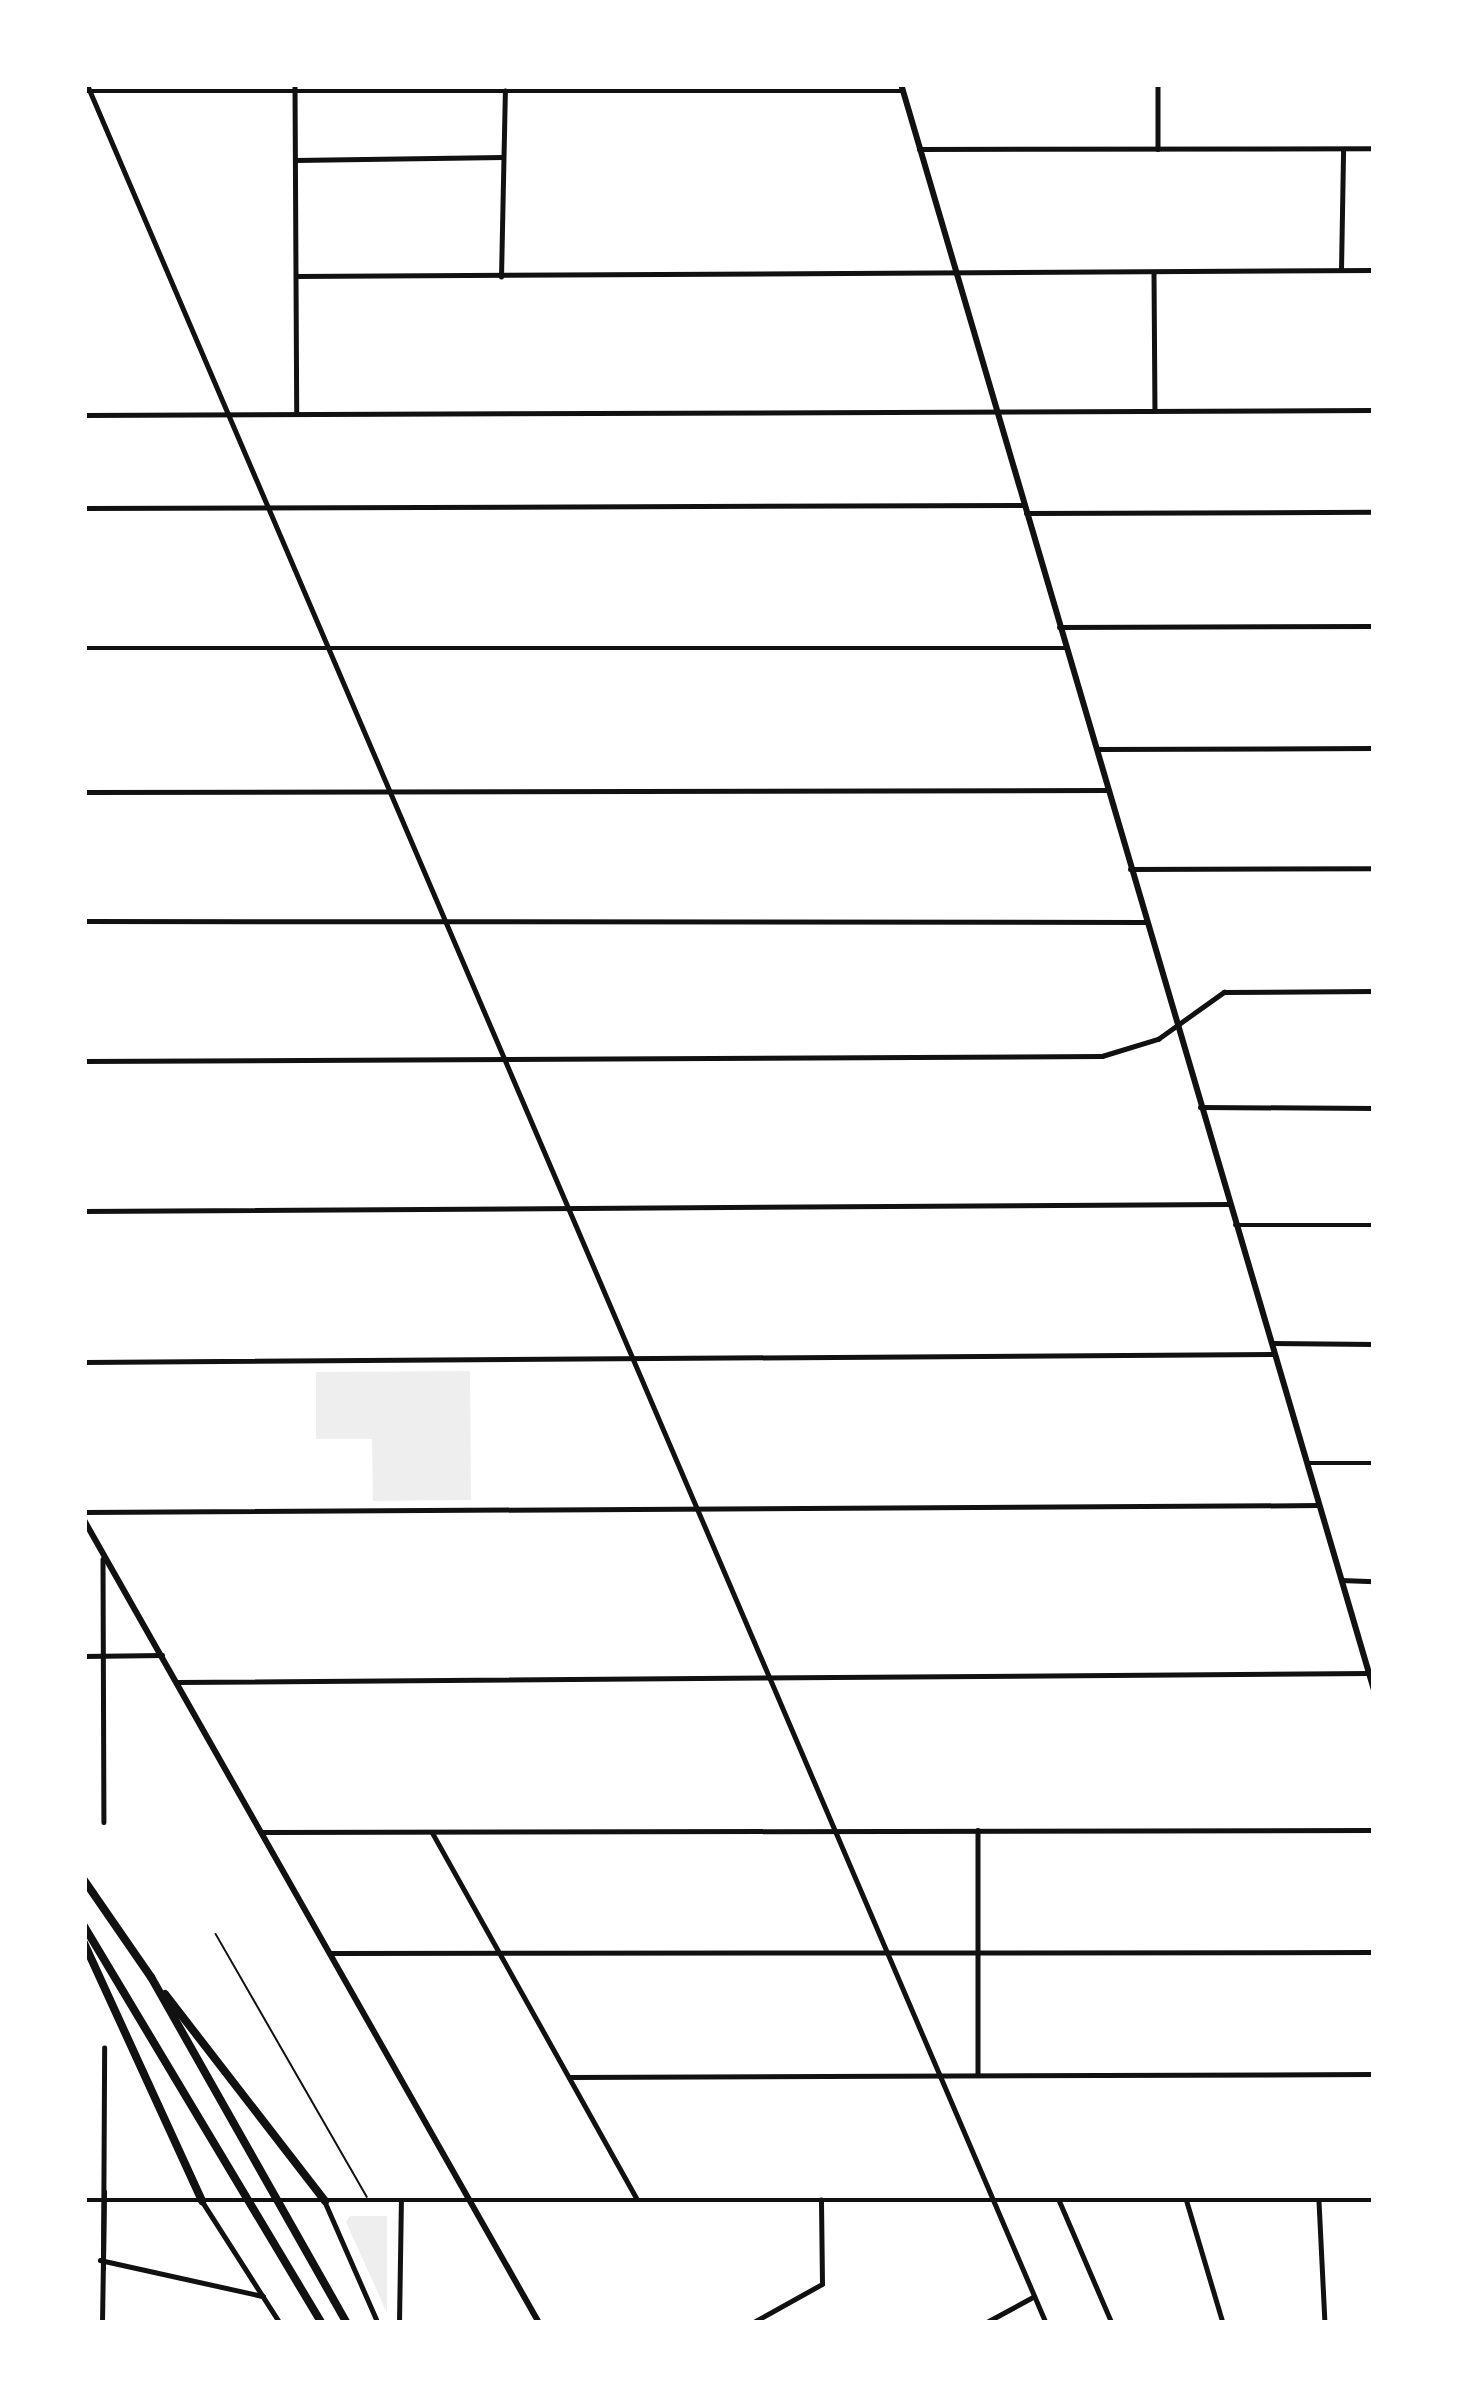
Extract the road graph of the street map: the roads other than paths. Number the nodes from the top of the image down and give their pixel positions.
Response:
1 (1158, 84) edge
2 (295, 87) edge
3 (902, 87) edge
4 (87, 88) edge
5 (505, 91) junction
6 (1343, 148) junction
7 (1374, 148) edge
8 (919, 149) junction
9 (1158, 149) junction
10 (503, 157) junction
11 (296, 160) junction
12 (1342, 270) junction
13 (1374, 270) edge
14 (1154, 271) junction
15 (955, 274) junction
16 (296, 276) junction
17 (502, 277) junction
18 (1155, 410) junction
19 (1374, 410) edge
20 (996, 412) junction
21 (297, 414) junction
22 (231, 415) junction
23 (84, 416) edge
24 (84, 508) edge
25 (270, 508) junction
26 (1024, 509) junction
27 (1374, 512) edge
28 (1374, 626) edge
29 (1059, 627) junction
30 (84, 647) edge
31 (330, 648) junction
32 (1065, 648) junction
33 (1374, 748) edge
34 (1094, 749) junction
35 (391, 790) junction
36 (1107, 790) junction
37 (84, 791) edge
38 (1374, 868) edge
39 (1130, 869) junction
40 (84, 921) edge
41 (446, 921) junction
42 (1145, 922) junction
43 (1374, 991) edge
44 (1177, 1028) junction
45 (506, 1059) junction
46 (84, 1061) edge
47 (1200, 1107) junction
48 (1374, 1108) edge
49 (1229, 1204) junction
50 (571, 1208) junction
51 (84, 1211) edge
52 (1235, 1225) junction
53 (1374, 1226) edge
54 (1271, 1343) junction
55 (1374, 1343) edge
56 (1274, 1354) junction
57 (636, 1360) junction
58 (84, 1362) edge
59 (1306, 1463) junction
60 (1374, 1463) edge
61 (1319, 1505) junction
62 (700, 1508) junction
63 (84, 1516) edge
64 (103, 1553) junction
65 (1341, 1580) junction
66 (1374, 1581) edge
67 (162, 1655) junction
68 (84, 1656) edge
69 (104, 1656) junction
70 (1369, 1673) junction
71 (772, 1679) junction
72 (177, 1682) junction
73 (1374, 1690) edge
74 (104, 1822) dead end
75 (835, 1830) junction
76 (978, 1830) junction
77 (1374, 1830) edge
78 (262, 1832) junction
79 (432, 1832) junction
80 (84, 1880) edge
81 (84, 1926) edge
82 (216, 1934) dead end
83 (84, 1943) edge
84 (499, 1952) junction
85 (888, 1952) junction
86 (978, 1952) junction
87 (1374, 1952) edge
88 (329, 1953) junction
89 (151, 1977) junction
90 (104, 2048) dead end
91 (1374, 2074) edge
92 (942, 2075) junction
93 (978, 2075) junction
94 (569, 2077) junction
95 (638, 2199) junction
96 (84, 2200) edge
97 (104, 2200) junction
98 (472, 2200) junction
99 (821, 2200) junction
100 (994, 2200) junction
101 (1059, 2200) junction
102 (1187, 2200) junction
103 (1319, 2200) junction
104 (1374, 2200) edge
105 (202, 2201) junction
106 (325, 2201) junction
107 (369, 2201) junction
108 (401, 2201) junction
109 (104, 2260) junction
110 (262, 2296) junction
111 (1034, 2296) junction
112 (102, 2323) edge
113 (280, 2323) edge
114 (322, 2323) edge
115 (347, 2323) edge
116 (378, 2323) edge
117 (399, 2323) edge
118 (539, 2323) edge
119 (752, 2323) edge
120 (985, 2323) edge
121 (1046, 2323) edge
122 (1112, 2323) edge
123 (1222, 2323) edge
124 (1325, 2323) edge

1 - 9 street
2 - 4 street
2 - 5 street
2 - 11 street
3 - 5 street
3 - 8 main road
4 - 22 street
5 - 10 street
6 - 7 street
6 - 9 street
6 - 12 street
8 - 9 street
8 - 15 main road
10 - 11 street
10 - 17 street
11 - 16 street
12 - 13 street
12 - 14 street
14 - 15 street
14 - 18 street
15 - 17 street
15 - 20 main road
16 - 17 street
16 - 21 street
18 - 19 street
18 - 20 street
20 - 21 street
20 - 26 main road
21 - 22 street
22 - 23 street
22 - 25 street
24 - 25 street
25 - 26 street
25 - 31 street
26 - 27 street
26 - 29 main road
28 - 29 street
29 - 32 main road
30 - 31 street
31 - 32 street
31 - 35 street
32 - 34 main road
33 - 34 street
34 - 36 main road
35 - 36 street
35 - 37 street
35 - 41 street
36 - 39 main road
38 - 39 street
39 - 42 main road
40 - 41 street
41 - 42 street
41 - 45 street
42 - 44 main road
43 - 44 street
44 - 45 street
44 - 47 main road
45 - 46 street
45 - 50 street
47 - 48 street
47 - 49 main road
49 - 50 street
49 - 52 main road
50 - 51 street
50 - 57 street
52 - 53 street
52 - 54 main road
54 - 55 street
54 - 56 main road
56 - 57 street
56 - 59 main road
57 - 58 street
57 - 62 street
59 - 60 street
59 - 61 main road
61 - 62 street
61 - 65 main road
62 - 63 street
62 - 71 street
63 - 64 main road
64 - 67 main road
64 - 69 street
65 - 66 street
65 - 70 main road
67 - 69 street
67 - 72 main road
68 - 69 street
69 - 74 street
70 - 71 street
70 - 73 main road
71 - 72 street
71 - 75 street
72 - 78 main road
75 - 76 street
75 - 79 street
75 - 85 street
76 - 77 street
76 - 86 street
78 - 79 street
78 - 88 main road
79 - 84 street
80 - 89 highway
81 - 114 highway
82 - 107 lane
83 - 105 highway
84 - 85 street
84 - 88 street
84 - 94 street
85 - 86 street
85 - 92 street
86 - 87 street
86 - 93 street
88 - 98 main road
89 - 106 highway
89 - 115 highway
90 - 97 street
91 - 93 street
92 - 93 street
92 - 94 street
92 - 100 street
94 - 95 street
95 - 98 street
95 - 99 street
96 - 97 street
97 - 105 street
97 - 109 street
98 - 108 street
98 - 118 main road
99 - 100 street
99 - 119 street
100 - 101 street
100 - 111 street
101 - 102 street
101 - 122 street
102 - 103 street
102 - 123 street
103 - 104 street
103 - 124 street
105 - 106 street
105 - 110 street
106 - 107 street
106 - 116 street
107 - 108 street
108 - 117 street
109 - 110 street
109 - 112 street
110 - 113 street
111 - 120 street
111 - 121 street

